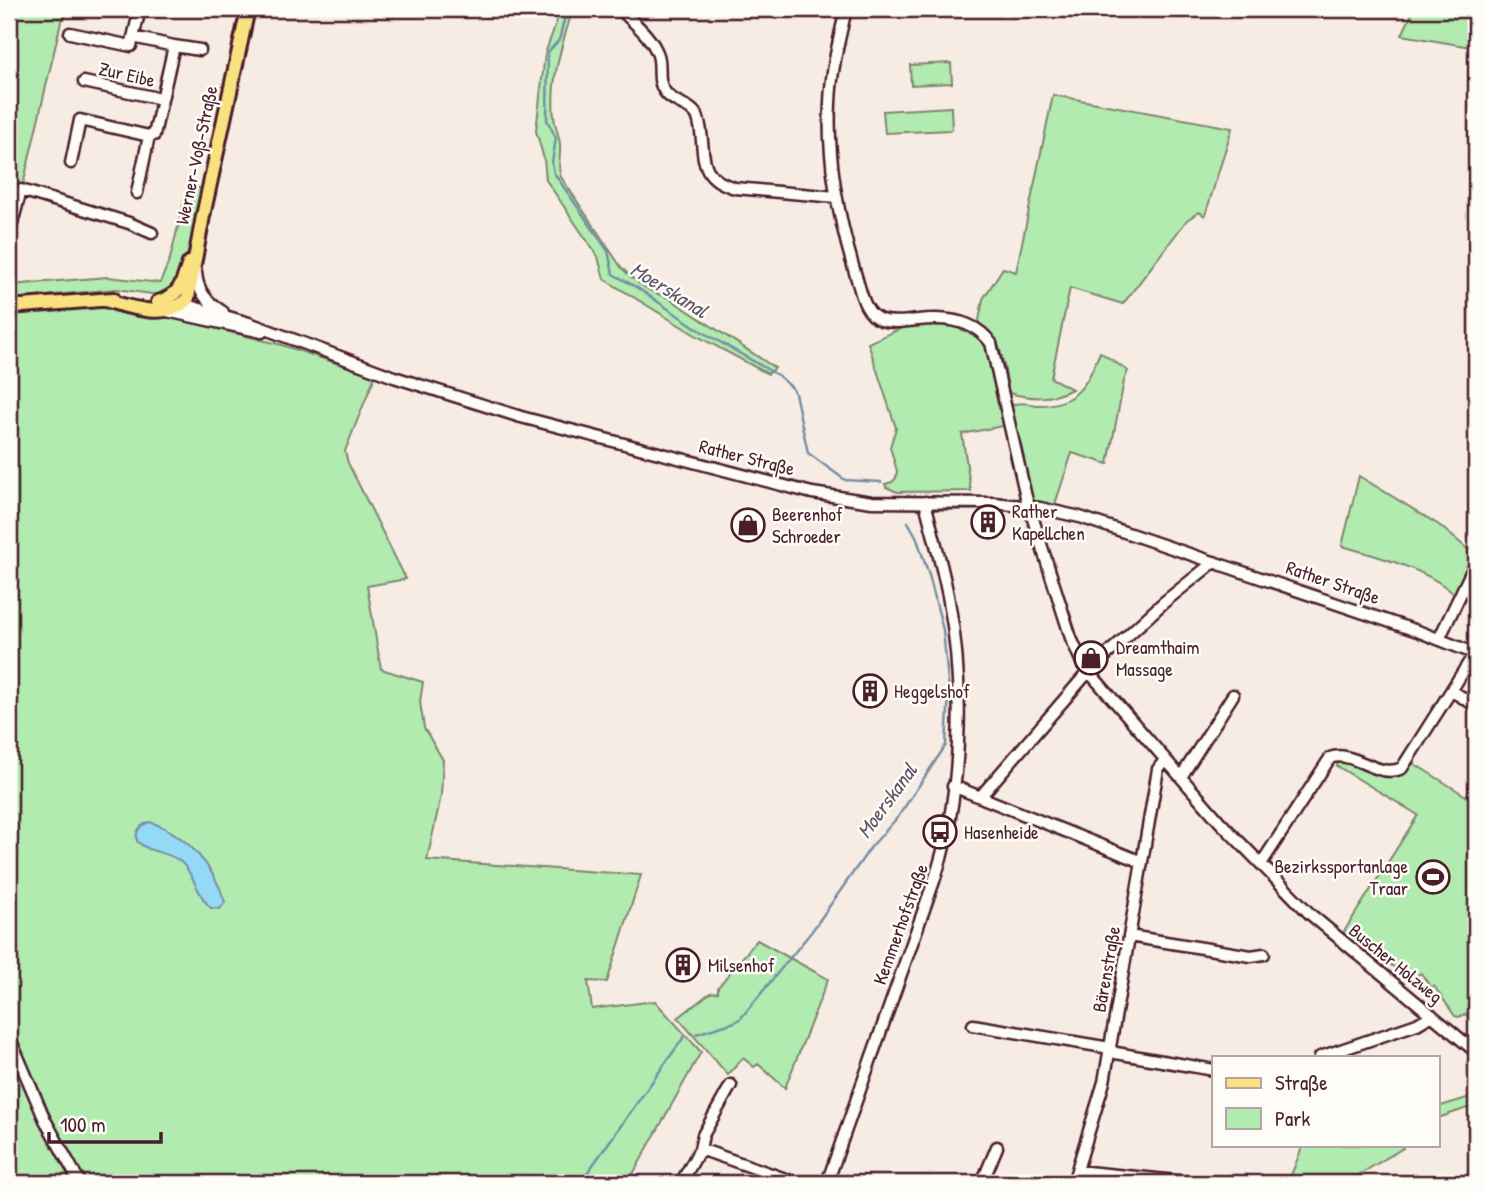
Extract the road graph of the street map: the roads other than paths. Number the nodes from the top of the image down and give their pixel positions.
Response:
1 (140, 9) edge
2 (248, 9) edge
3 (620, 9) edge
4 (846, 9) edge
5 (70, 33) dead end
6 (132, 42) junction
7 (173, 46) junction
8 (200, 50) dead end
9 (84, 82) dead end
10 (162, 99) junction
11 (149, 136) junction
12 (71, 163) dead end
13 (137, 193) dead end
14 (836, 197) junction
15 (152, 233) dead end
16 (9, 235) edge
17 (196, 247) junction
18 (181, 304) junction
19 (9, 306) edge
20 (159, 306) junction
21 (229, 316) junction
22 (280, 336) junction
23 (925, 502) junction
24 (1029, 507) junction
25 (1214, 562) junction
26 (1476, 562) edge
27 (1439, 639) junction
28 (1476, 653) edge
29 (1089, 671) junction
30 (1452, 691) junction
31 (1233, 695) dead end
32 (1476, 706) edge
33 (1164, 760) junction
34 (1181, 777) junction
35 (953, 786) junction
36 (980, 797) junction
37 (1142, 862) junction
38 (1261, 864) junction
39 (1129, 936) junction
40 (1264, 954) dead end
41 (1432, 1015) junction
42 (973, 1025) dead end
43 (9, 1036) edge
44 (1110, 1050) junction
45 (1476, 1052) edge
46 (1323, 1056) edge
47 (1212, 1070) edge
48 (731, 1084) dead end
49 (997, 1147) dead end
50 (700, 1149) junction
51 (1077, 1171) junction
52 (1235, 1182) edge
53 (80, 1183) edge
54 (681, 1183) edge
55 (797, 1183) edge
56 (827, 1183) edge
57 (982, 1183) edge
58 (1073, 1183) edge
59 (1197, 1183) edge
60 (1221, 1183) edge

1 - 6 street, Zur Eibe
2 - 17 main road, Werner-Voß-Straße
3 - 14 street
4 - 14 street
5 - 6 street
6 - 7 street, Zur Eibe
7 - 8 street, Zur Eibe
7 - 10 street, Zur Eibe
9 - 10 street, Zur Eibe
10 - 11 street, Zur Eibe
11 - 12 street
11 - 13 street, Zur Eibe
14 - 24 street, Buscher Holzweg
15 - 16 street
17 - 18 main road, Werner-Voß-Straße
17 - 21 street, Rather Straße
18 - 20 street, Rather Straße
18 - 20 main road
18 - 21 street, Rather Straße
18 - 22 street, Rather Straße
19 - 20 main road, Rather Straße
21 - 22 street, Rather Straße
22 - 23 street, Rather Straße
23 - 24 street, Rather Straße
23 - 35 street, Kemmerhofstraße
24 - 25 street, Rather Straße
24 - 29 street, Buscher Holzweg
25 - 27 street, Rather Straße
25 - 29 street
26 - 27 street
27 - 28 street, Rather Straße
28 - 30 street
29 - 33 street, Buscher Holzweg
29 - 36 street
30 - 32 street
30 - 38 street
31 - 34 street
33 - 34 street, Buscher Holzweg
33 - 37 street, Bärenstraße
34 - 38 street, Buscher Holzweg
35 - 36 street
35 - 56 street, Kemmerhofstraße
36 - 37 street
37 - 39 street, Bärenstraße
38 - 41 street, Buscher Holzweg
39 - 40 street
39 - 44 street, Bärenstraße
41 - 45 street, Buscher Holzweg
41 - 46 street
42 - 44 street
43 - 53 street
44 - 47 street
44 - 51 street, Bärenstraße
48 - 50 street
49 - 57 street
50 - 54 street
50 - 55 street
51 - 58 street, Bärenstraße
51 - 59 street
52 - 60 street

